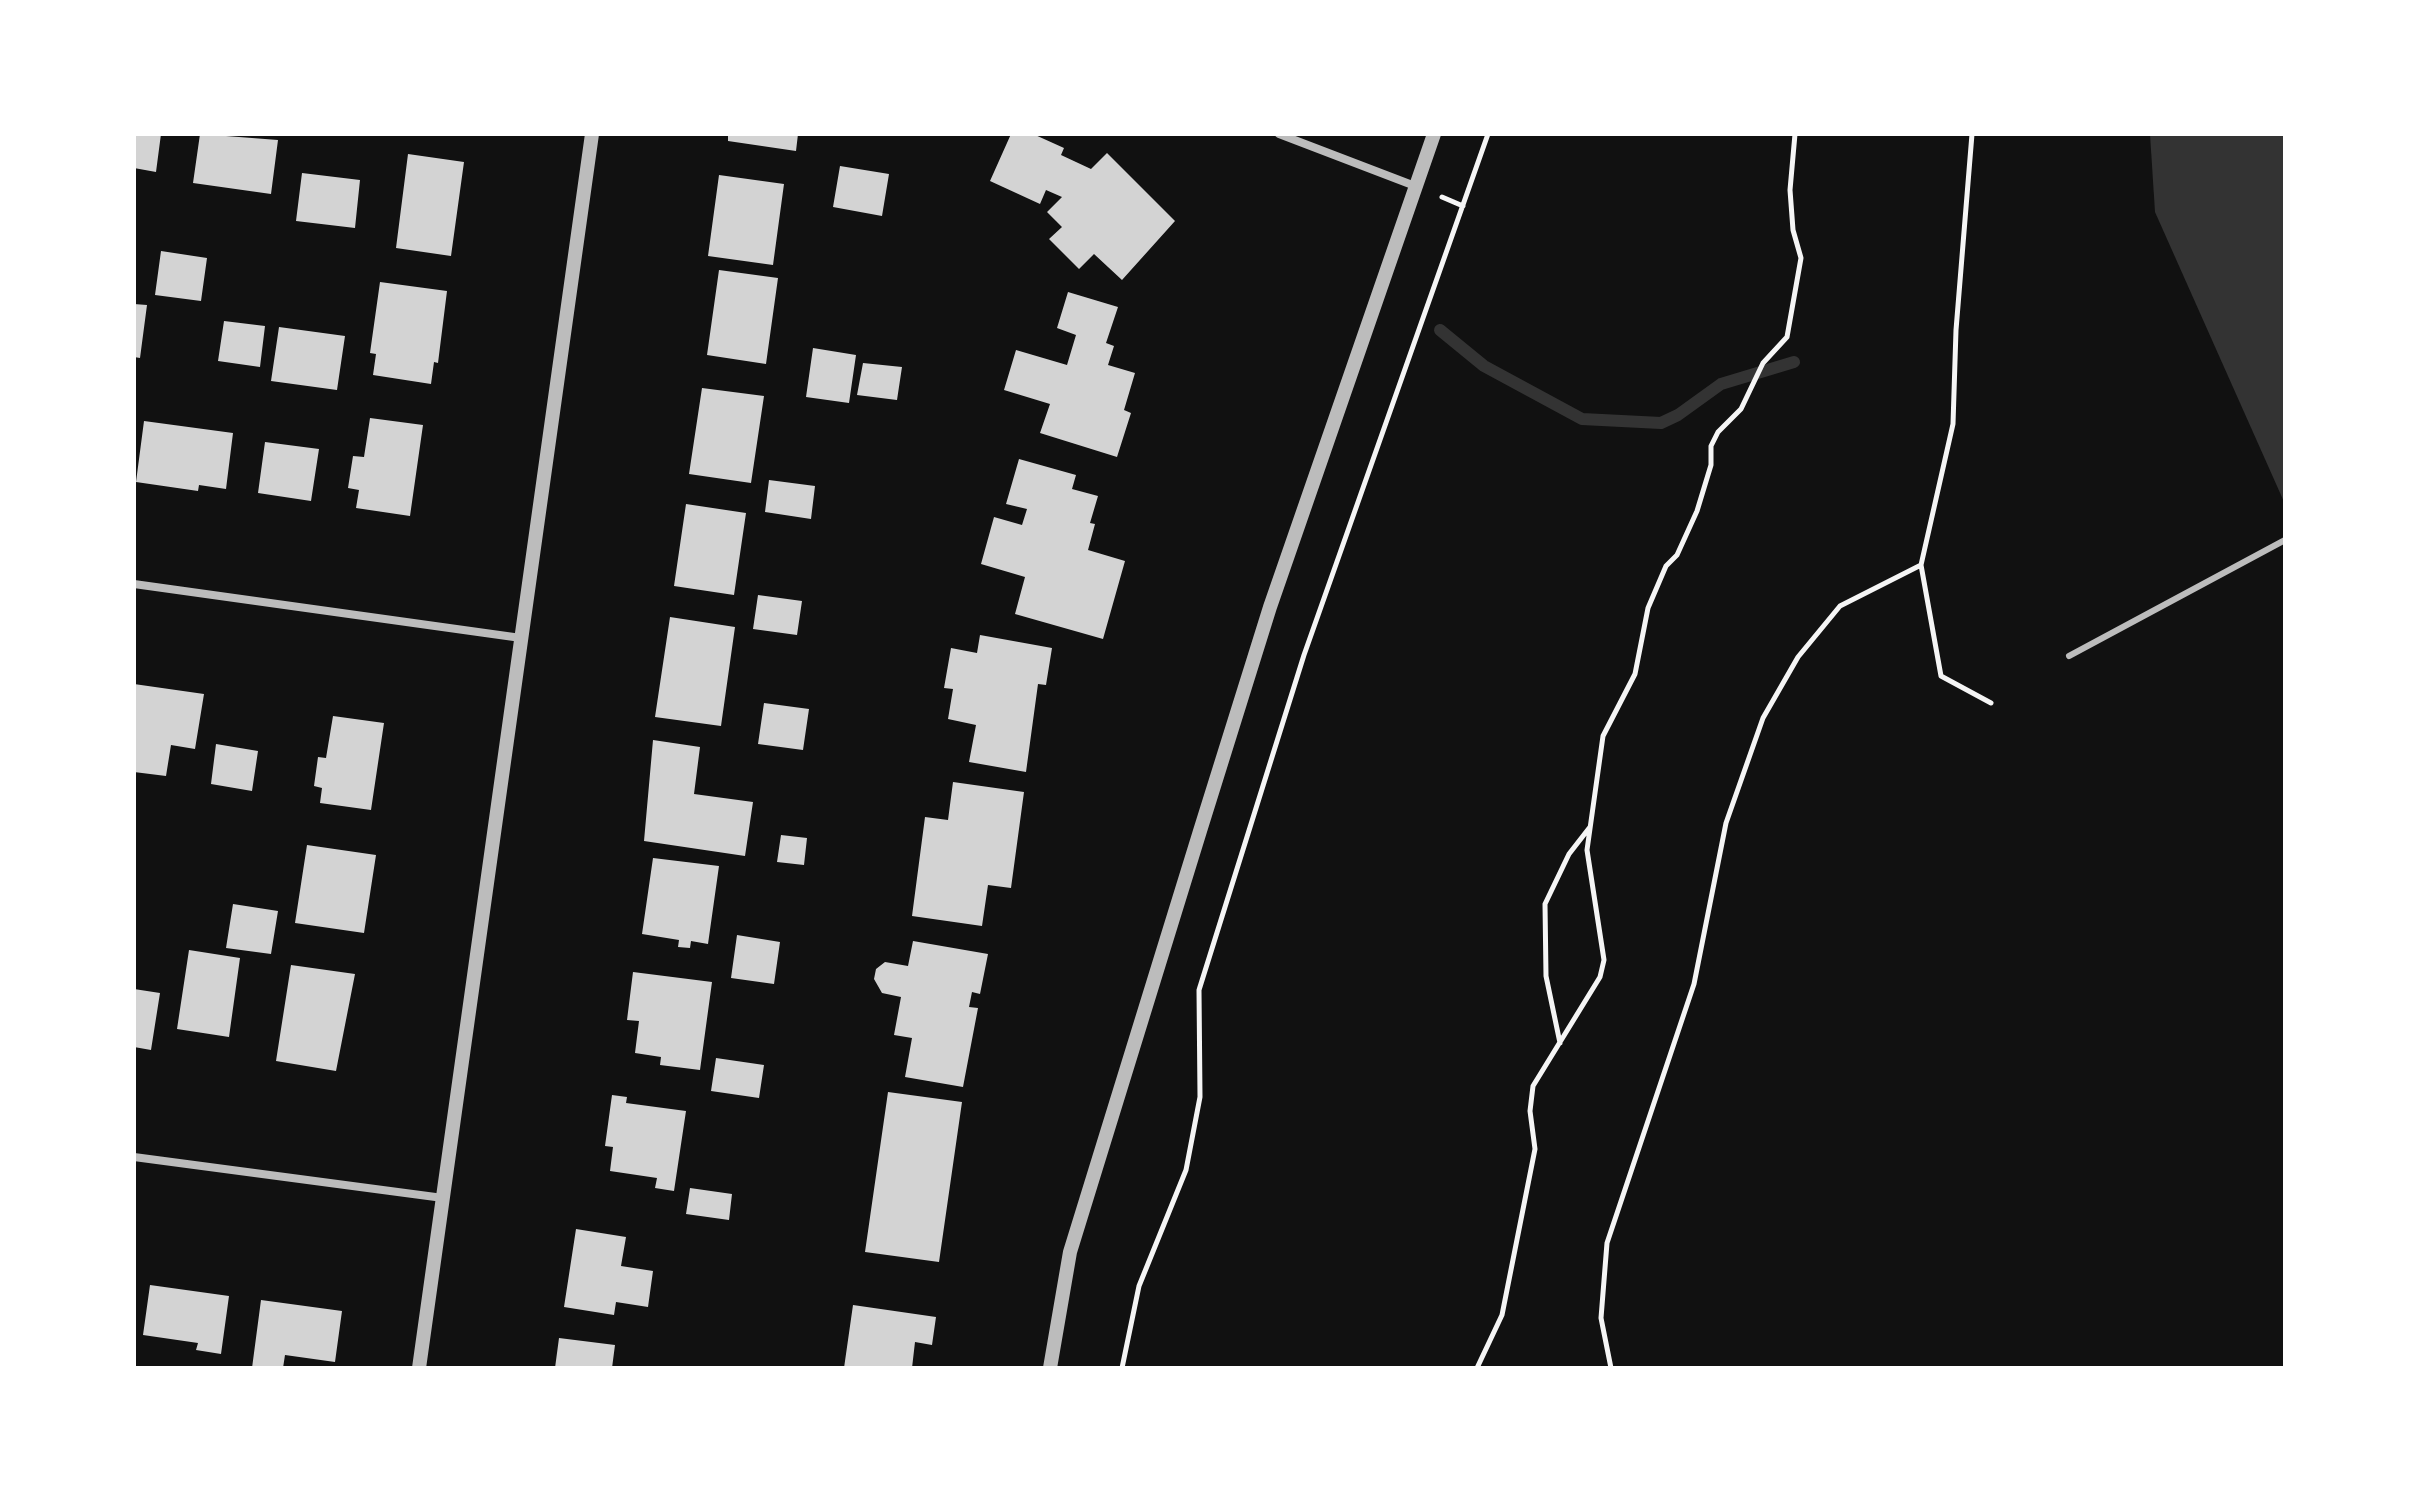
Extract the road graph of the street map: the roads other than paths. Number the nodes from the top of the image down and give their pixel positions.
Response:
1 (592, 134) edge
2 (1279, 134) edge
3 (1434, 134) edge
4 (1415, 186) junction
5 (2285, 540) edge
6 (134, 584) edge
7 (521, 638) junction
8 (2069, 656) dead end
9 (134, 1157) edge
10 (443, 1198) junction
11 (419, 1368) edge
12 (1050, 1368) edge

1 - 7 street
2 - 4 street
3 - 4 street
4 - 12 street
5 - 8 lane
6 - 7 street
7 - 10 street
9 - 10 street
10 - 11 street

